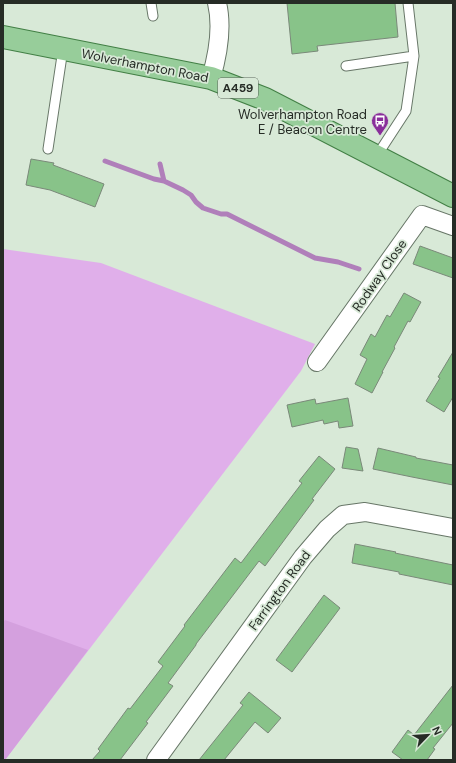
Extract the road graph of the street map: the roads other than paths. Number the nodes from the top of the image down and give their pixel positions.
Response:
1 (151, 3) edge
2 (216, 3) edge
3 (408, 3) edge
4 (154, 16) dead end
5 (3, 37) edge
6 (63, 49) junction
7 (414, 56) junction
8 (346, 66) dead end
9 (211, 78) junction
10 (48, 149) dead end
11 (376, 157) junction
12 (453, 196) edge
13 (453, 226) edge
14 (317, 362) dead end
15 (453, 528) edge
16 (156, 760) edge

1 - 4 lane
2 - 9 street
3 - 7 lane
5 - 6 main road, Wolverhampton Road / A459
6 - 9 main road, Wolverhampton Road / A459
6 - 10 lane
7 - 8 lane
7 - 11 lane
9 - 11 main road, Wolverhampton Road / A459
11 - 12 main road, Wolverhampton Road / A459
13 - 14 street, Rodway Close
15 - 16 street, Farrington Road

